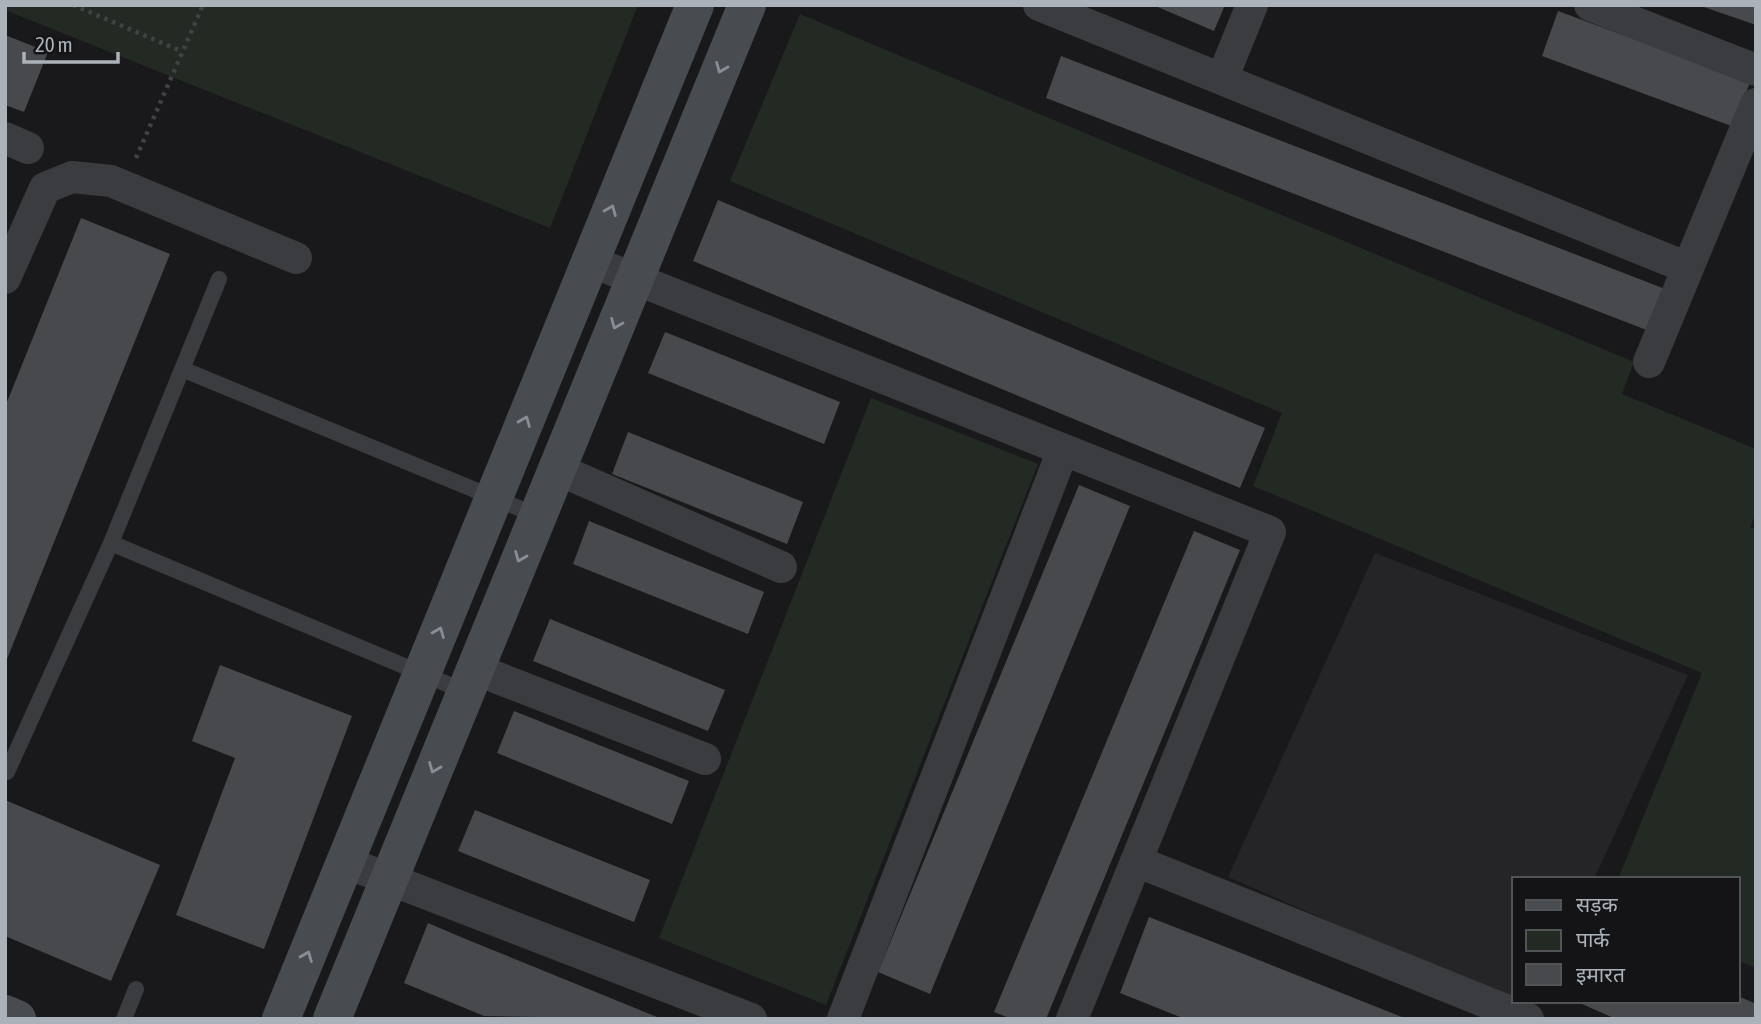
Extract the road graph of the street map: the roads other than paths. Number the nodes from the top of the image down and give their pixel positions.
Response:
1 (695, 5) edge
2 (747, 5) edge
3 (1039, 5) edge
4 (1252, 5) edge
5 (1590, 5) edge
6 (1756, 70) edge
7 (1222, 79) junction
8 (1756, 104) edge
9 (296, 258) dead end
10 (590, 261) junction
11 (1688, 268) junction
12 (5, 278) edge
13 (635, 278) junction
14 (219, 279) dead end
15 (1649, 362) dead end
16 (182, 369) junction
17 (1063, 450) junction
18 (557, 469) junction
19 (494, 497) junction
20 (538, 516) junction
21 (111, 544) junction
22 (781, 567) dead end
23 (422, 673) junction
24 (470, 680) junction
25 (705, 759) dead end
26 (7, 772) edge
27 (1136, 861) junction
28 (345, 862) junction
29 (389, 879) junction
30 (136, 989) dead end
31 (5, 1014) edge
32 (17, 1019) edge
33 (124, 1019) edge
34 (281, 1019) edge
35 (332, 1019) edge
36 (751, 1019) edge
37 (843, 1019) edge
38 (1072, 1019) edge
39 (1528, 1019) edge

10 -> 1 street
2 -> 13 street
3 - 7 street
4 - 7 street
5 - 6 street
7 - 11 street
8 - 11 street
9 - 12 street
10 - 13 street
19 -> 10 street
11 - 15 street
13 - 17 street
13 -> 18 street
14 - 16 lane
16 - 19 lane
16 - 21 lane
17 - 27 street
17 - 37 street
18 - 20 street
18 - 22 street
19 - 20 lane
23 -> 19 street
20 -> 24 street
21 - 23 lane
21 - 26 lane
23 - 24 lane
23 - 28 street
24 - 25 street
24 -> 29 street
27 - 38 street
27 - 39 street
28 - 29 street
34 -> 28 street
29 - 35 street
29 - 36 street
30 - 33 lane
31 - 32 street

